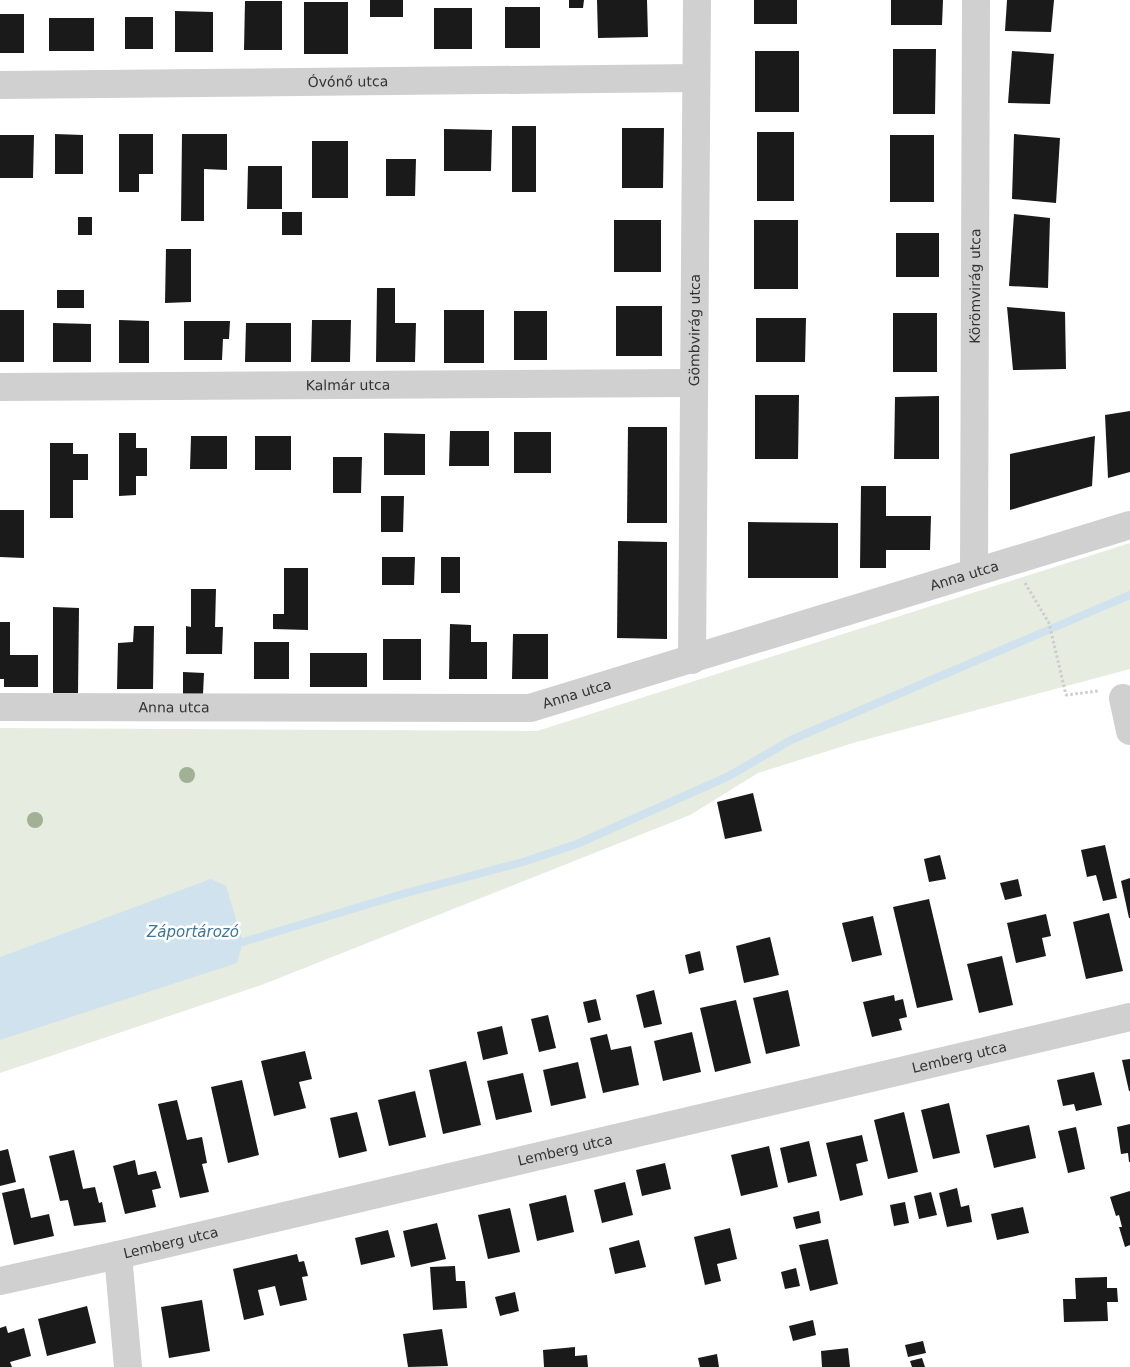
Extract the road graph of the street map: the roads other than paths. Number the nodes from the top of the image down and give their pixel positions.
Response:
1 (697, 0) edge
2 (976, 0) edge
3 (696, 78) junction
4 (0, 85) edge
5 (694, 383) junction
6 (0, 386) edge
7 (1130, 525) edge
8 (974, 572) junction
9 (692, 660) junction
10 (1123, 698) road end
11 (0, 707) edge
12 (1130, 731) edge
13 (1130, 1017) edge
14 (118, 1256) junction
15 (0, 1281) edge
16 (128, 1367) edge

1 - 3 street, Gömbvirág utca
2 - 8 street, Körömvirág utca
3 - 4 street, Óvónő utca
3 - 5 street, Gömbvirág utca
5 - 6 street, Kalmár utca
5 - 9 street, Gömbvirág utca
7 - 8 street, Anna utca
8 - 9 street, Anna utca
9 - 11 street, Anna utca
10 - 12 street
13 - 14 street, Lemberg utca
14 - 15 street, Lemberg utca
14 - 16 street

